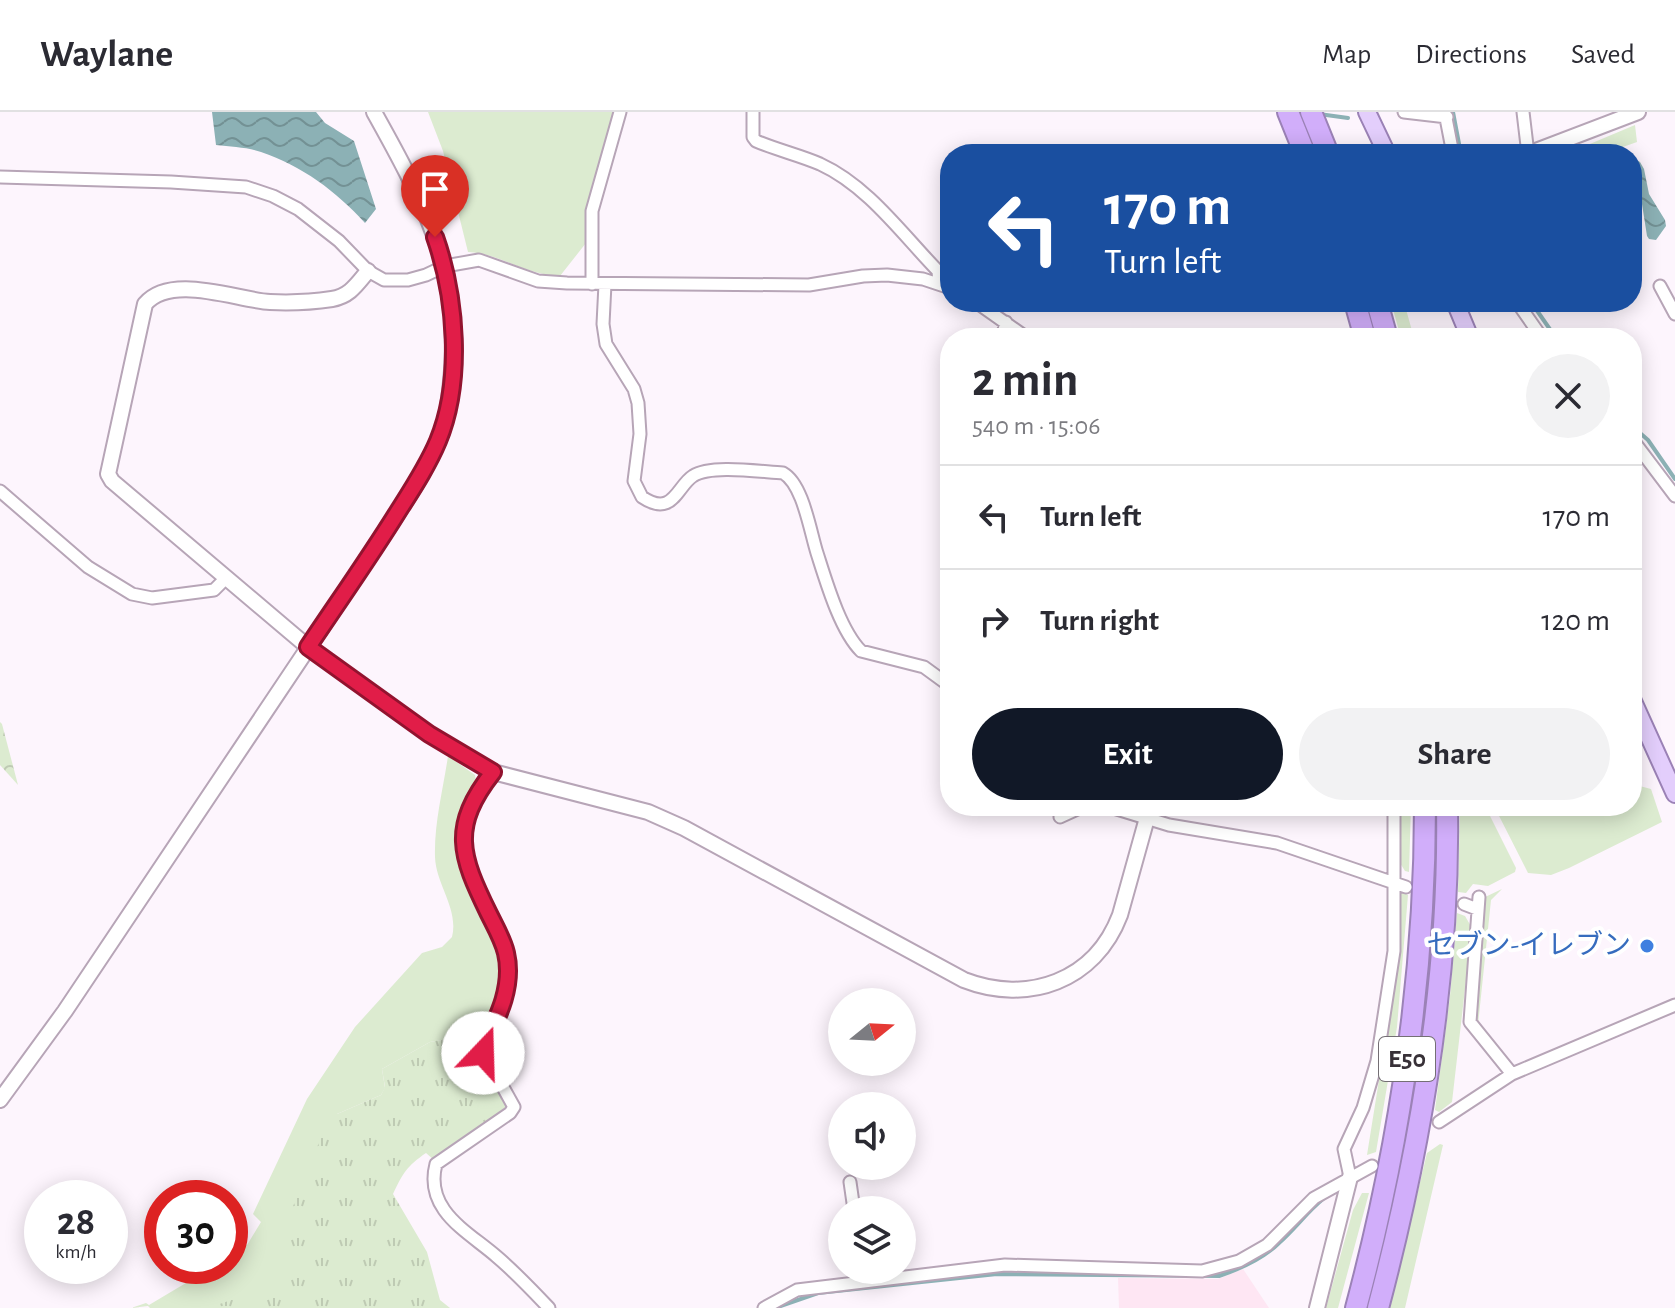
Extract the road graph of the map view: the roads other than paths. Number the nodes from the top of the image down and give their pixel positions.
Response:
1 (374, 112) edge
2 (620, 112) edge
3 (753, 112) edge
4 (1288, 112) edge
5 (1311, 112) edge
6 (1367, 112) edge
7 (1404, 112) edge
8 (1523, 112) edge
9 (1638, 112) edge
10 (1446, 115) edge
11 (1301, 144) edge
12 (1324, 144) edge
13 (1382, 144) edge
14 (1451, 144) edge
15 (1527, 144) edge
16 (1554, 144) edge
17 (0, 177) edge
18 (445, 266) junction
19 (368, 271) junction
20 (940, 275) edge
21 (598, 284) junction
22 (940, 285) edge
23 (1660, 286) dead end
24 (991, 312) edge
25 (1675, 314) edge
26 (1006, 322) junction
27 (1004, 328) edge
28 (1014, 328) edge
29 (1642, 452) edge
30 (0, 491) edge
31 (1675, 496) edge
32 (225, 579) junction
33 (308, 647) junction
34 (940, 679) edge
35 (1642, 721) edge
36 (493, 772) junction
37 (1675, 794) edge
38 (1140, 816) edge
39 (1394, 816) edge
40 (1425, 816) edge
41 (1447, 816) edge
42 (1147, 818) junction
43 (1394, 882) junction
44 (1406, 887) dead end
45 (1464, 904) dead end
46 (1675, 1005) edge
47 (1512, 1074) junction
48 (0, 1100) edge
49 (1439, 1122) dead end
50 (1372, 1166) dead end
51 (1350, 1177) junction
52 (850, 1182) dead end
53 (852, 1196) edge
54 (916, 1271) edge
55 (828, 1283) edge
56 (549, 1308) edge
57 (764, 1308) edge
58 (1317, 1308) edge
59 (1356, 1308) edge
60 (1378, 1308) edge

1 - 18 street
2 - 21 street
3 - 20 street
4 - 11 highway
5 - 12 highway
6 - 13 main road
7 - 10 street
8 - 15 street
9 - 16 street
10 - 14 street
17 - 19 street
18 - 19 street
18 - 21 street
18 - 33 street
19 - 32 street
21 - 22 street
21 - 34 street
23 - 25 street
24 - 26 street
26 - 27 street
26 - 28 street
29 - 31 street
30 - 32 street
32 - 33 street
33 - 36 street
33 - 48 street
35 - 37 main road
36 - 42 street
36 - 56 street
38 - 42 street
39 - 43 street
40 - 59 highway, E50
41 - 60 highway, E50
42 - 43 street
43 - 44 street
43 - 51 street
45 - 47 street
46 - 47 street
47 - 49 street
50 - 51 street
51 - 54 street
51 - 58 street
52 - 53 street
55 - 57 street

